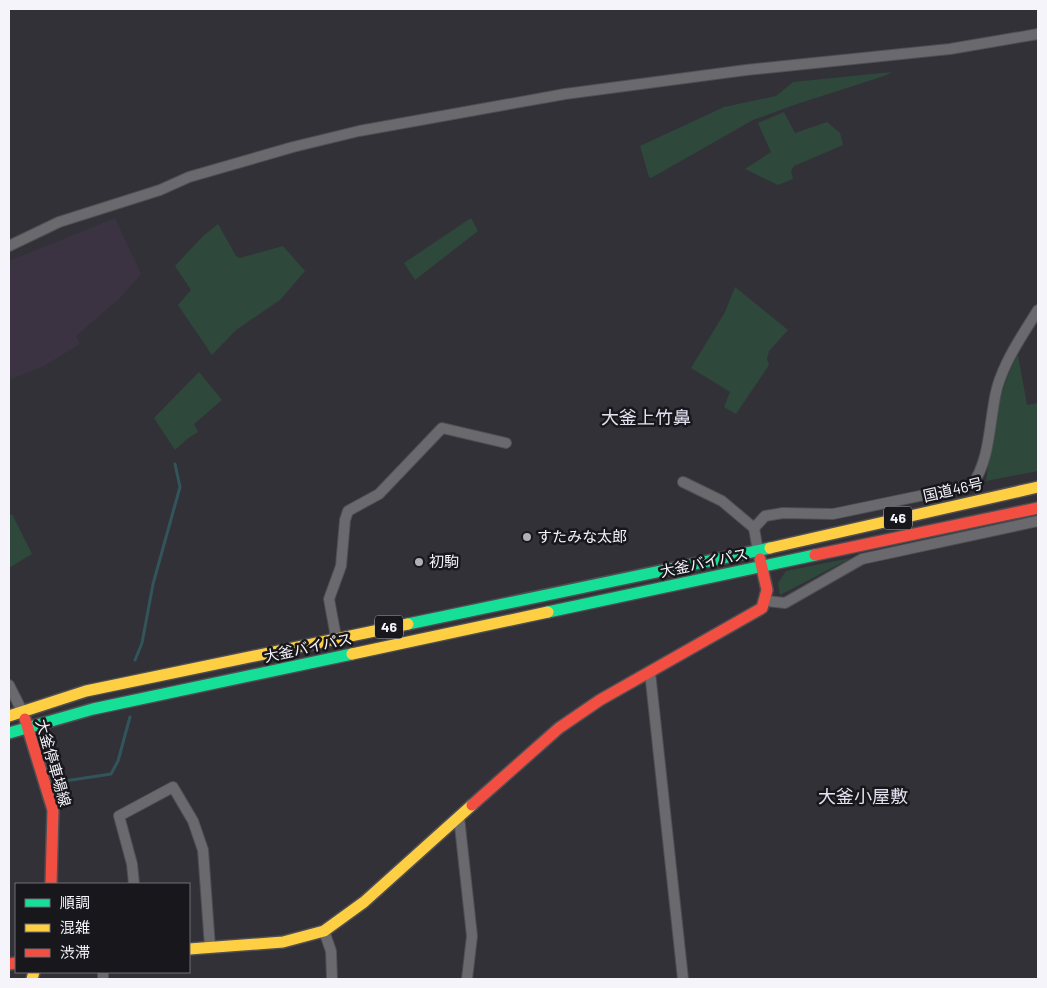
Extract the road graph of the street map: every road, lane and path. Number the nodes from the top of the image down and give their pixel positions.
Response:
1 (1038, 34) edge
2 (9, 246) edge
3 (1038, 310) edge
4 (506, 443) dead end
5 (683, 482) dead end
6 (1038, 487) edge
7 (1038, 508) edge
8 (1038, 521) edge
9 (754, 528) junction
10 (758, 551) junction
11 (762, 565) junction
12 (767, 601) junction
13 (336, 637) junction
14 (650, 672) junction
15 (9, 685) edge
16 (22, 711) junction
17 (9, 716) edge
18 (28, 727) junction
19 (9, 734) edge
20 (459, 817) junction
21 (51, 883) edge
22 (134, 883) edge
23 (324, 931) junction
24 (210, 947) junction
25 (190, 949) edge
26 (332, 979) edge
27 (467, 979) edge
28 (684, 979) edge

1 - 2 street
3 - 9 street
4 - 13 street
5 - 9 street
6 - 10 main road, 国道46号 / 46
7 - 11 main road, 46
8 - 12 street
9 - 10 street
10 - 11 main road
10 - 13 main road, 大釜バイパス / 46
11 - 12 main road
11 - 18 main road, 大釜バイパス / 46
12 - 14 main road
13 - 16 main road, 大釜バイパス / 46
14 - 20 main road
14 - 28 street
15 - 16 street
16 - 17 main road, 大釜バイパス / 46
16 - 18 main road, 大釜停車場線
18 - 19 main road, 大釜バイパス / 46
18 - 21 main road, 大釜停車場線
20 - 23 main road
20 - 27 street
22 - 24 street
23 - 24 main road
23 - 26 street
24 - 25 main road

